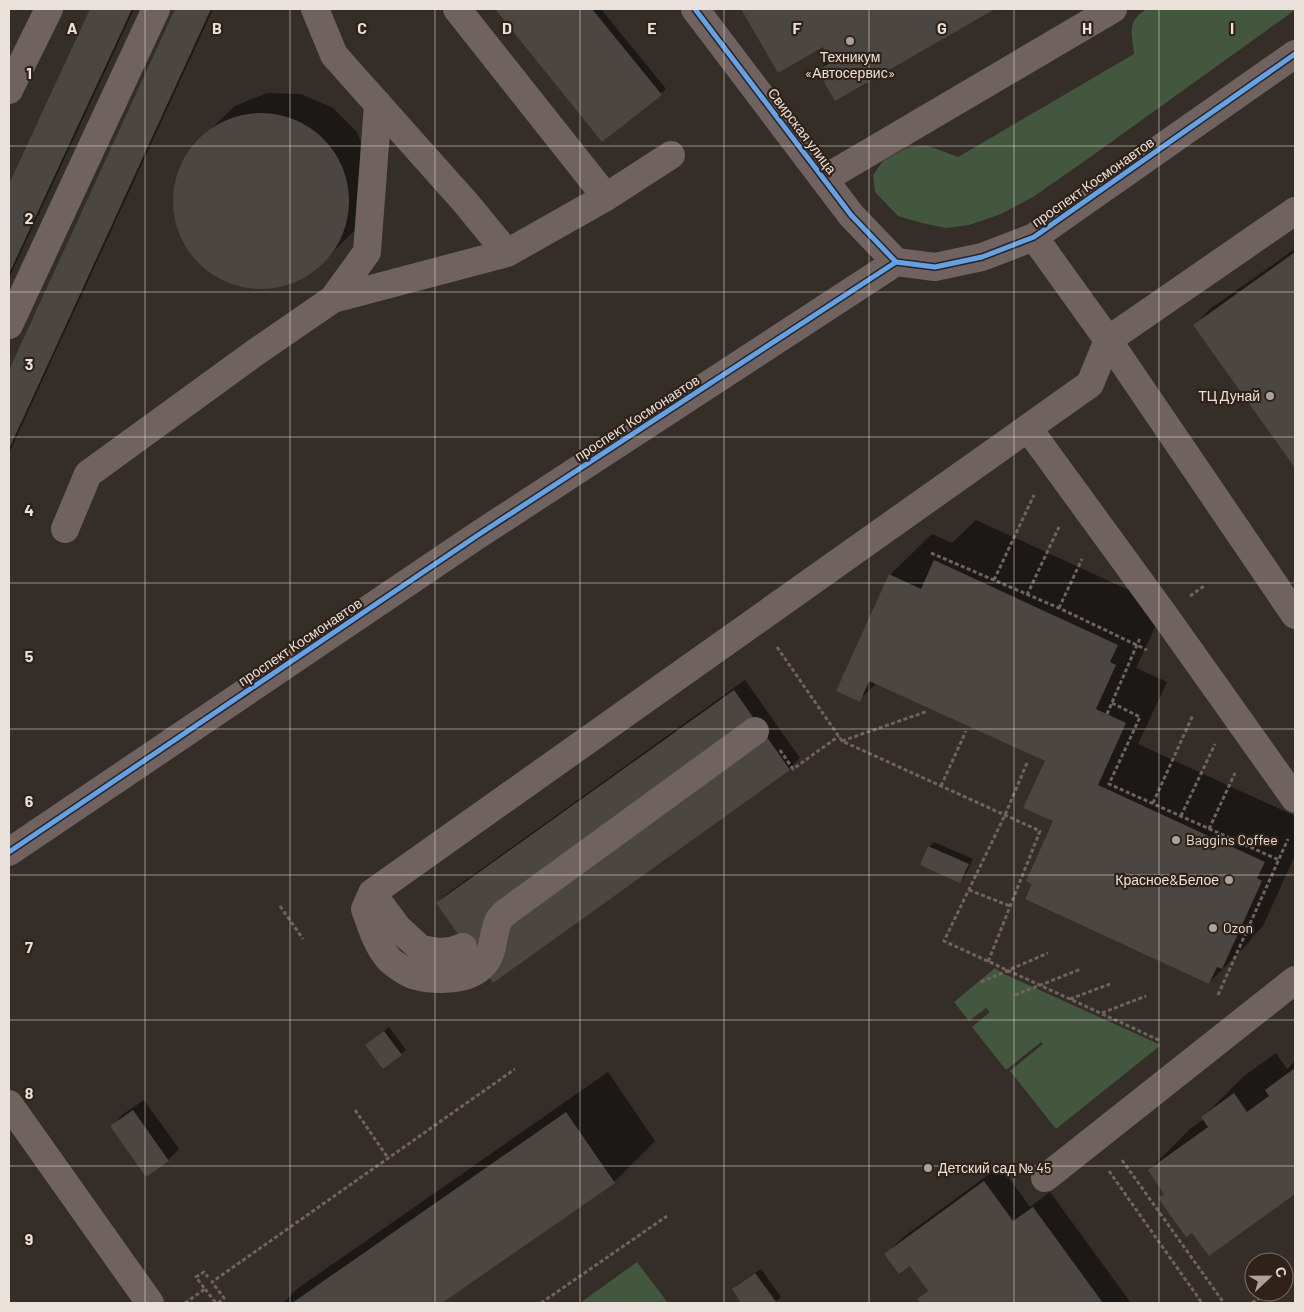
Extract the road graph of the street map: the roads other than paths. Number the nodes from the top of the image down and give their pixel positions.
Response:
1 (49, 9) edge
2 (156, 9) edge
3 (314, 9) edge
4 (457, 9) edge
5 (695, 9) edge
6 (1113, 9) edge
7 (1295, 54) edge
8 (9, 90) edge
9 (378, 104) junction
10 (671, 155) dead end
11 (824, 180) junction
12 (606, 197) junction
13 (1295, 211) edge
14 (1034, 237) junction
15 (507, 254) junction
16 (896, 262) junction
17 (334, 299) junction
18 (9, 325) edge
19 (1108, 340) junction
20 (1028, 428) junction
21 (65, 529) dead end
22 (1295, 615) edge
23 (755, 731) dead end
24 (1295, 800) edge
25 (9, 852) edge
26 (372, 893) junction
27 (463, 947) dead end
28 (1295, 980) edge
29 (9, 1104) edge
30 (1045, 1178) dead end
31 (150, 1303) edge

1 - 8 street
2 - 18 street
3 - 9 street
4 - 12 street
5 - 11 street, Свирская улица
6 - 11 street
7 - 14 street, проспект Космонавтов
9 - 15 street
9 - 17 street
10 - 12 street
11 - 16 street, Свирская улица
12 - 15 street
13 - 19 street
14 - 16 street, проспект Космонавтов
14 - 19 street
15 - 17 street
16 - 25 street, проспект Космонавтов
17 - 21 street
19 - 20 street
19 - 22 street
20 - 24 street
20 - 26 street
23 - 26 street
26 - 27 street
28 - 30 street
29 - 31 street

